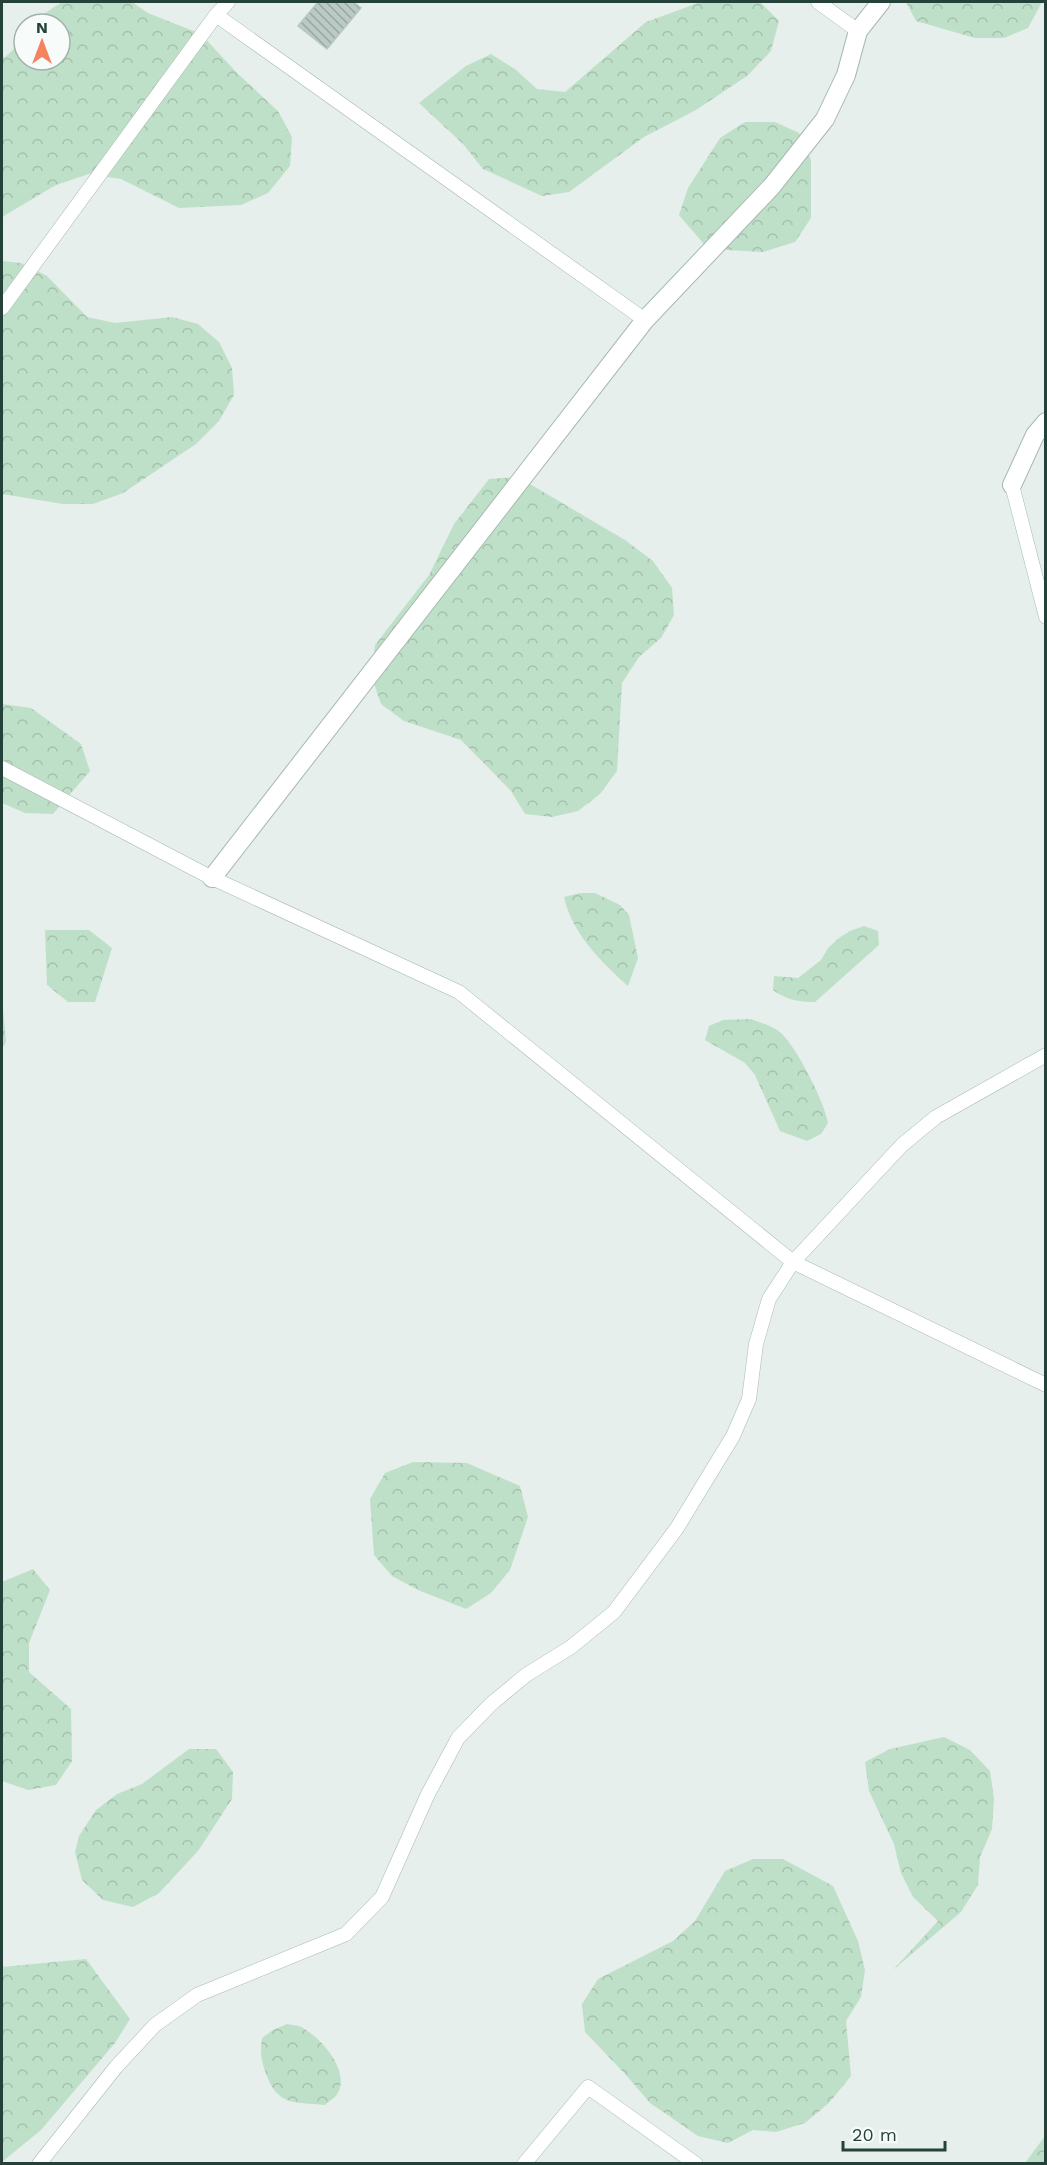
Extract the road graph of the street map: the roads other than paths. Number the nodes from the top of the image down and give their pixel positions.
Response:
1 (228, 2) edge
2 (818, 2) edge
3 (881, 2) edge
4 (216, 15) junction
5 (858, 32) junction
6 (2, 308) edge
7 (645, 320) junction
8 (1046, 422) edge
9 (1012, 485) joint
10 (1046, 617) edge
11 (2, 768) edge
12 (212, 879) junction
13 (1046, 1055) edge
14 (793, 1262) junction
15 (1046, 1385) edge
16 (39, 2163) edge
17 (524, 2163) edge
18 (696, 2163) edge

1 - 4 lane
2 - 5 lane
3 - 5 street
4 - 6 lane
4 - 7 lane
5 - 7 street
7 - 12 street
8 - 9 street
9 - 10 lane
11 - 12 lane
12 - 14 lane
13 - 14 lane
14 - 15 lane
14 - 16 lane
17 - 18 lane

